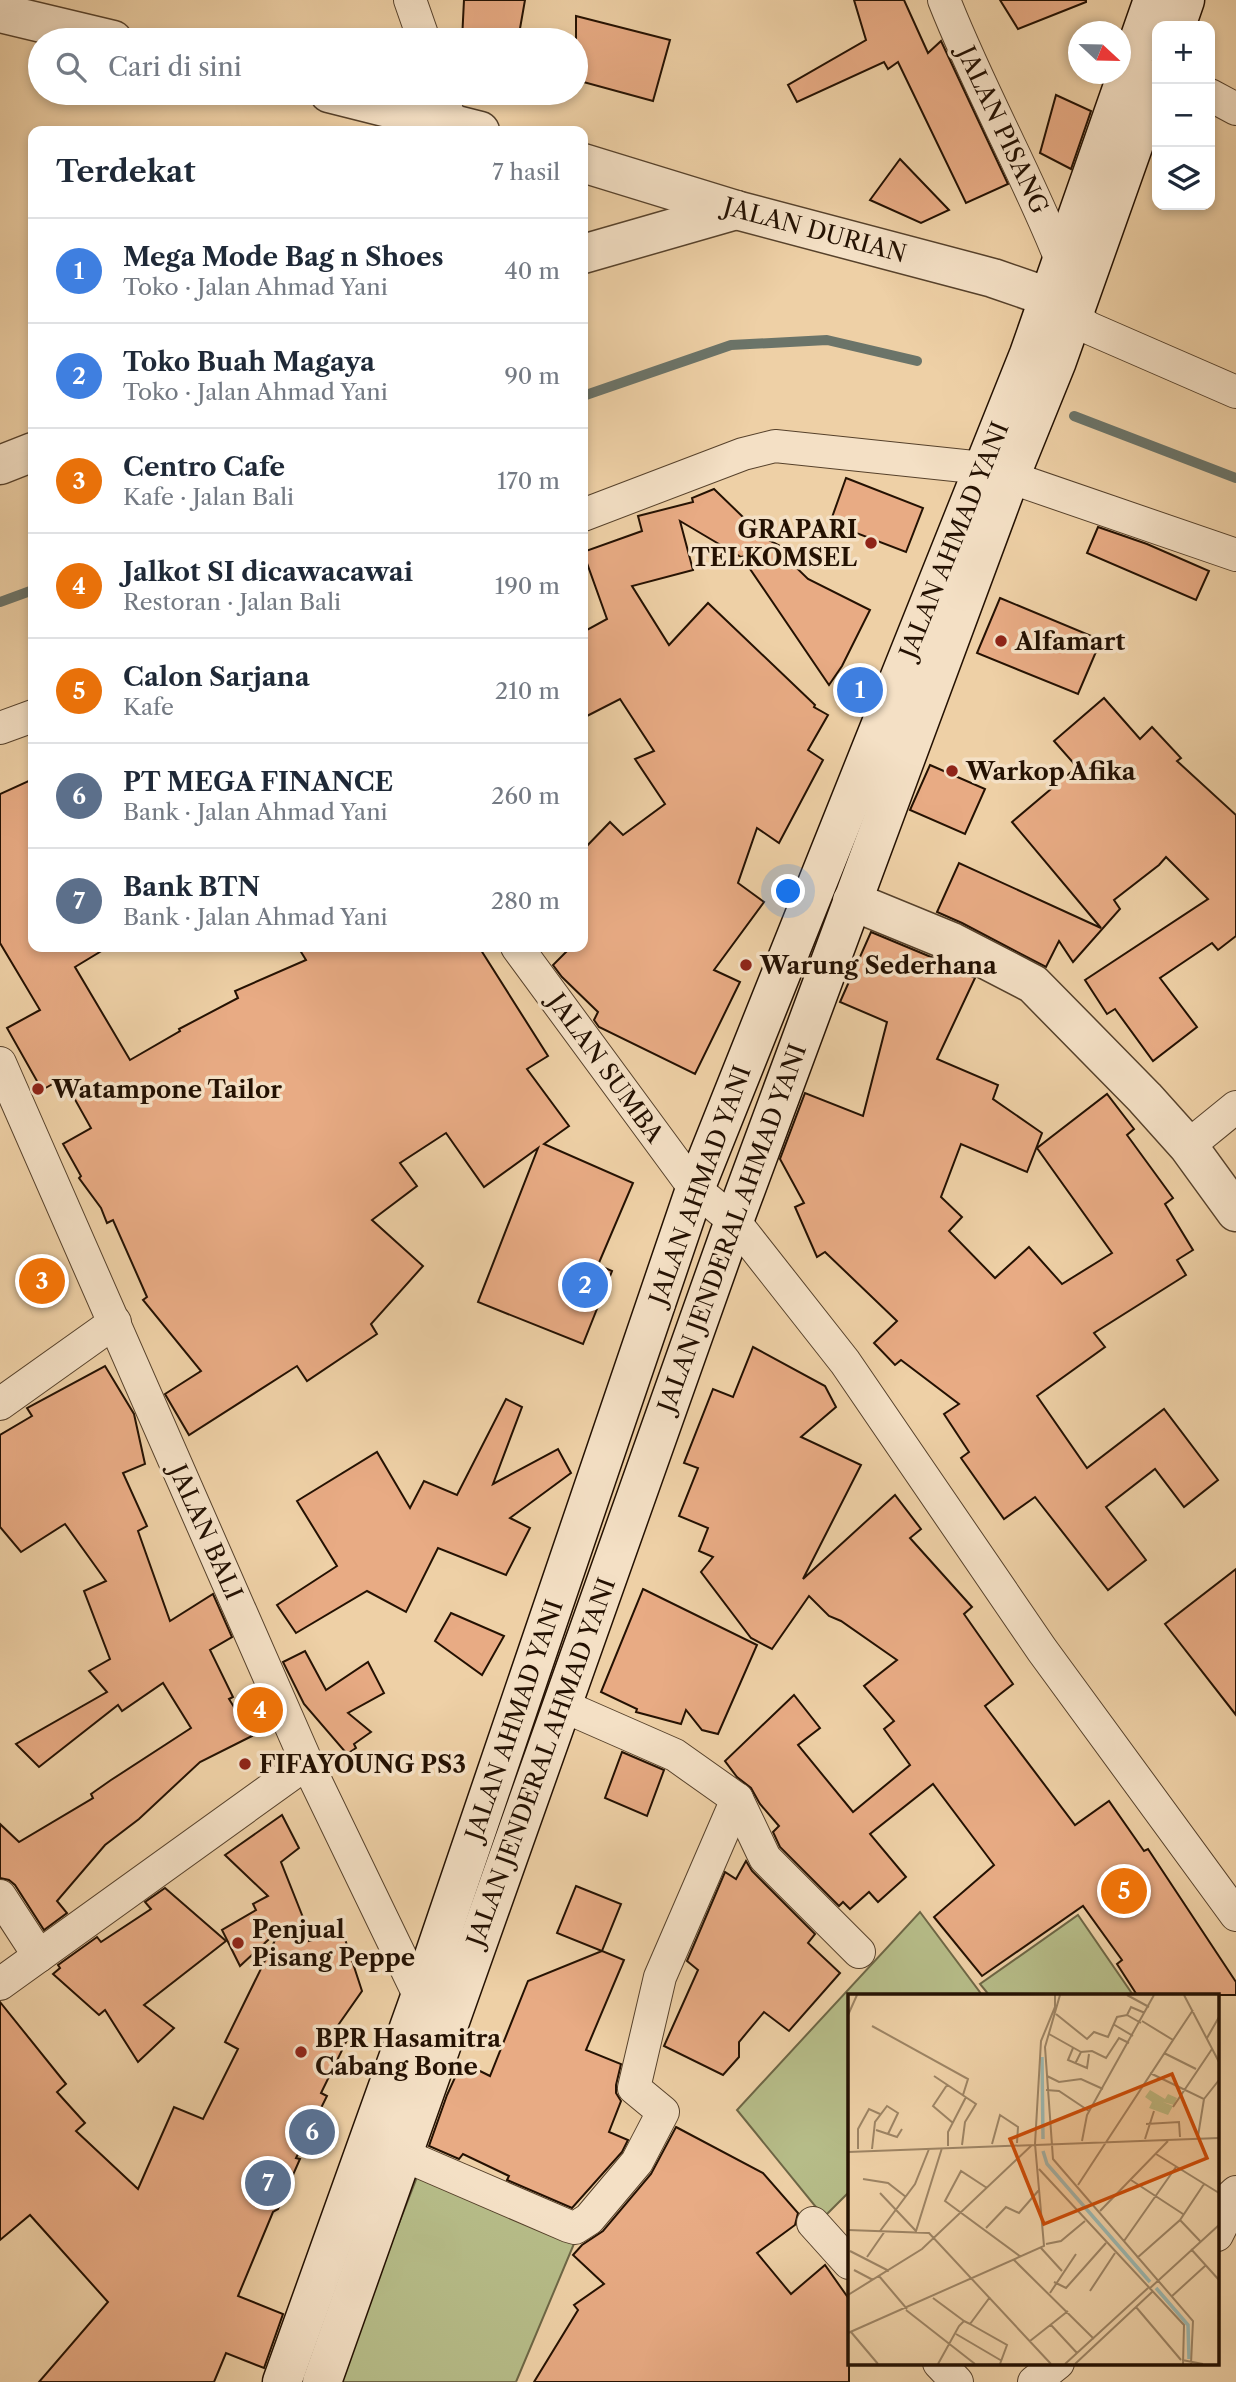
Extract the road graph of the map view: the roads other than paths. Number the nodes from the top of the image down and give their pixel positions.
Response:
1 (410, 0) edge
2 (944, 0) edge
3 (1153, 0) edge
4 (1185, 0) edge
5 (14, 10) edge
6 (1178, 21) edge
7 (73, 28) edge
8 (420, 28) edge
9 (1155, 84) edge
10 (1215, 98) edge
11 (396, 105) edge
12 (1236, 109) edge
13 (458, 116) edge
14 (588, 165) edge
15 (736, 209) junction
16 (588, 253) edge
17 (1061, 260) junction
18 (1060, 307) junction
19 (1236, 392) edge
20 (28, 454) edge
21 (1003, 457) junction
22 (0, 465) edge
23 (588, 513) edge
24 (1236, 555) edge
25 (28, 718) edge
26 (0, 728) edge
27 (852, 901) junction
28 (521, 952) edge
29 (0, 1063) edge
30 (1236, 1107) edge
31 (1188, 1146) junction
32 (695, 1189) junction
33 (1236, 1212) edge
34 (734, 1221) junction
35 (115, 1322) junction
36 (0, 1404) edge
37 (561, 1705) junction
38 (307, 1763) junction
39 (737, 1799) junction
40 (0, 1896) edge
41 (1236, 1915) edge
42 (859, 1952) dead end
43 (38, 1955) junction
44 (0, 1984) edge
45 (420, 1997) junction
46 (401, 2154) junction
47 (1236, 2192) edge
48 (813, 2223) dead end
49 (1218, 2233) edge
50 (848, 2262) edge
51 (940, 2364) edge
52 (1057, 2364) edge
53 (282, 2382) edge
54 (322, 2382) edge
55 (957, 2382) edge
56 (1034, 2382) edge

1 - 8 street
2 - 17 street, JALAN PISANG
3 - 17 main road, JALAN AHMAD YANI
4 - 6 main road
5 - 7 main road
9 - 18 main road
10 - 12 street
11 - 13 main road
14 - 15 main road, JALAN DURIAN
15 - 16 main road
15 - 18 main road, JALAN DURIAN
17 - 18 main road, JALAN AHMAD YANI
18 - 19 street
18 - 21 main road, JALAN AHMAD YANI
20 - 22 main road
21 - 23 street
21 - 24 street
21 - 27 main road, JALAN JENDERAL AHMAD YANI
21 - 32 main road, JALAN AHMAD YANI
25 - 26 street
27 - 31 main road
27 - 34 main road, JALAN JENDERAL AHMAD YANI
28 - 32 street, JALAN SUMBA
29 - 35 street, JALAN BALI
30 - 31 street
31 - 33 main road
32 - 34 street, JALAN SUMBA
32 - 45 main road, JALAN AHMAD YANI
34 - 37 main road, JALAN JENDERAL AHMAD YANI
34 - 41 street, JALAN SUMBA
35 - 36 street
35 - 38 street, JALAN BALI
37 - 39 street
37 - 46 main road, JALAN JENDERAL AHMAD YANI
38 - 43 street
38 - 45 street, JALAN BALI
39 - 42 street
39 - 46 street
40 - 43 street
43 - 44 street
45 - 53 main road, JALAN AHMAD YANI
46 - 54 main road, JALAN JENDERAL AHMAD YANI
47 - 49 street
48 - 50 street
51 - 55 street
52 - 56 street

